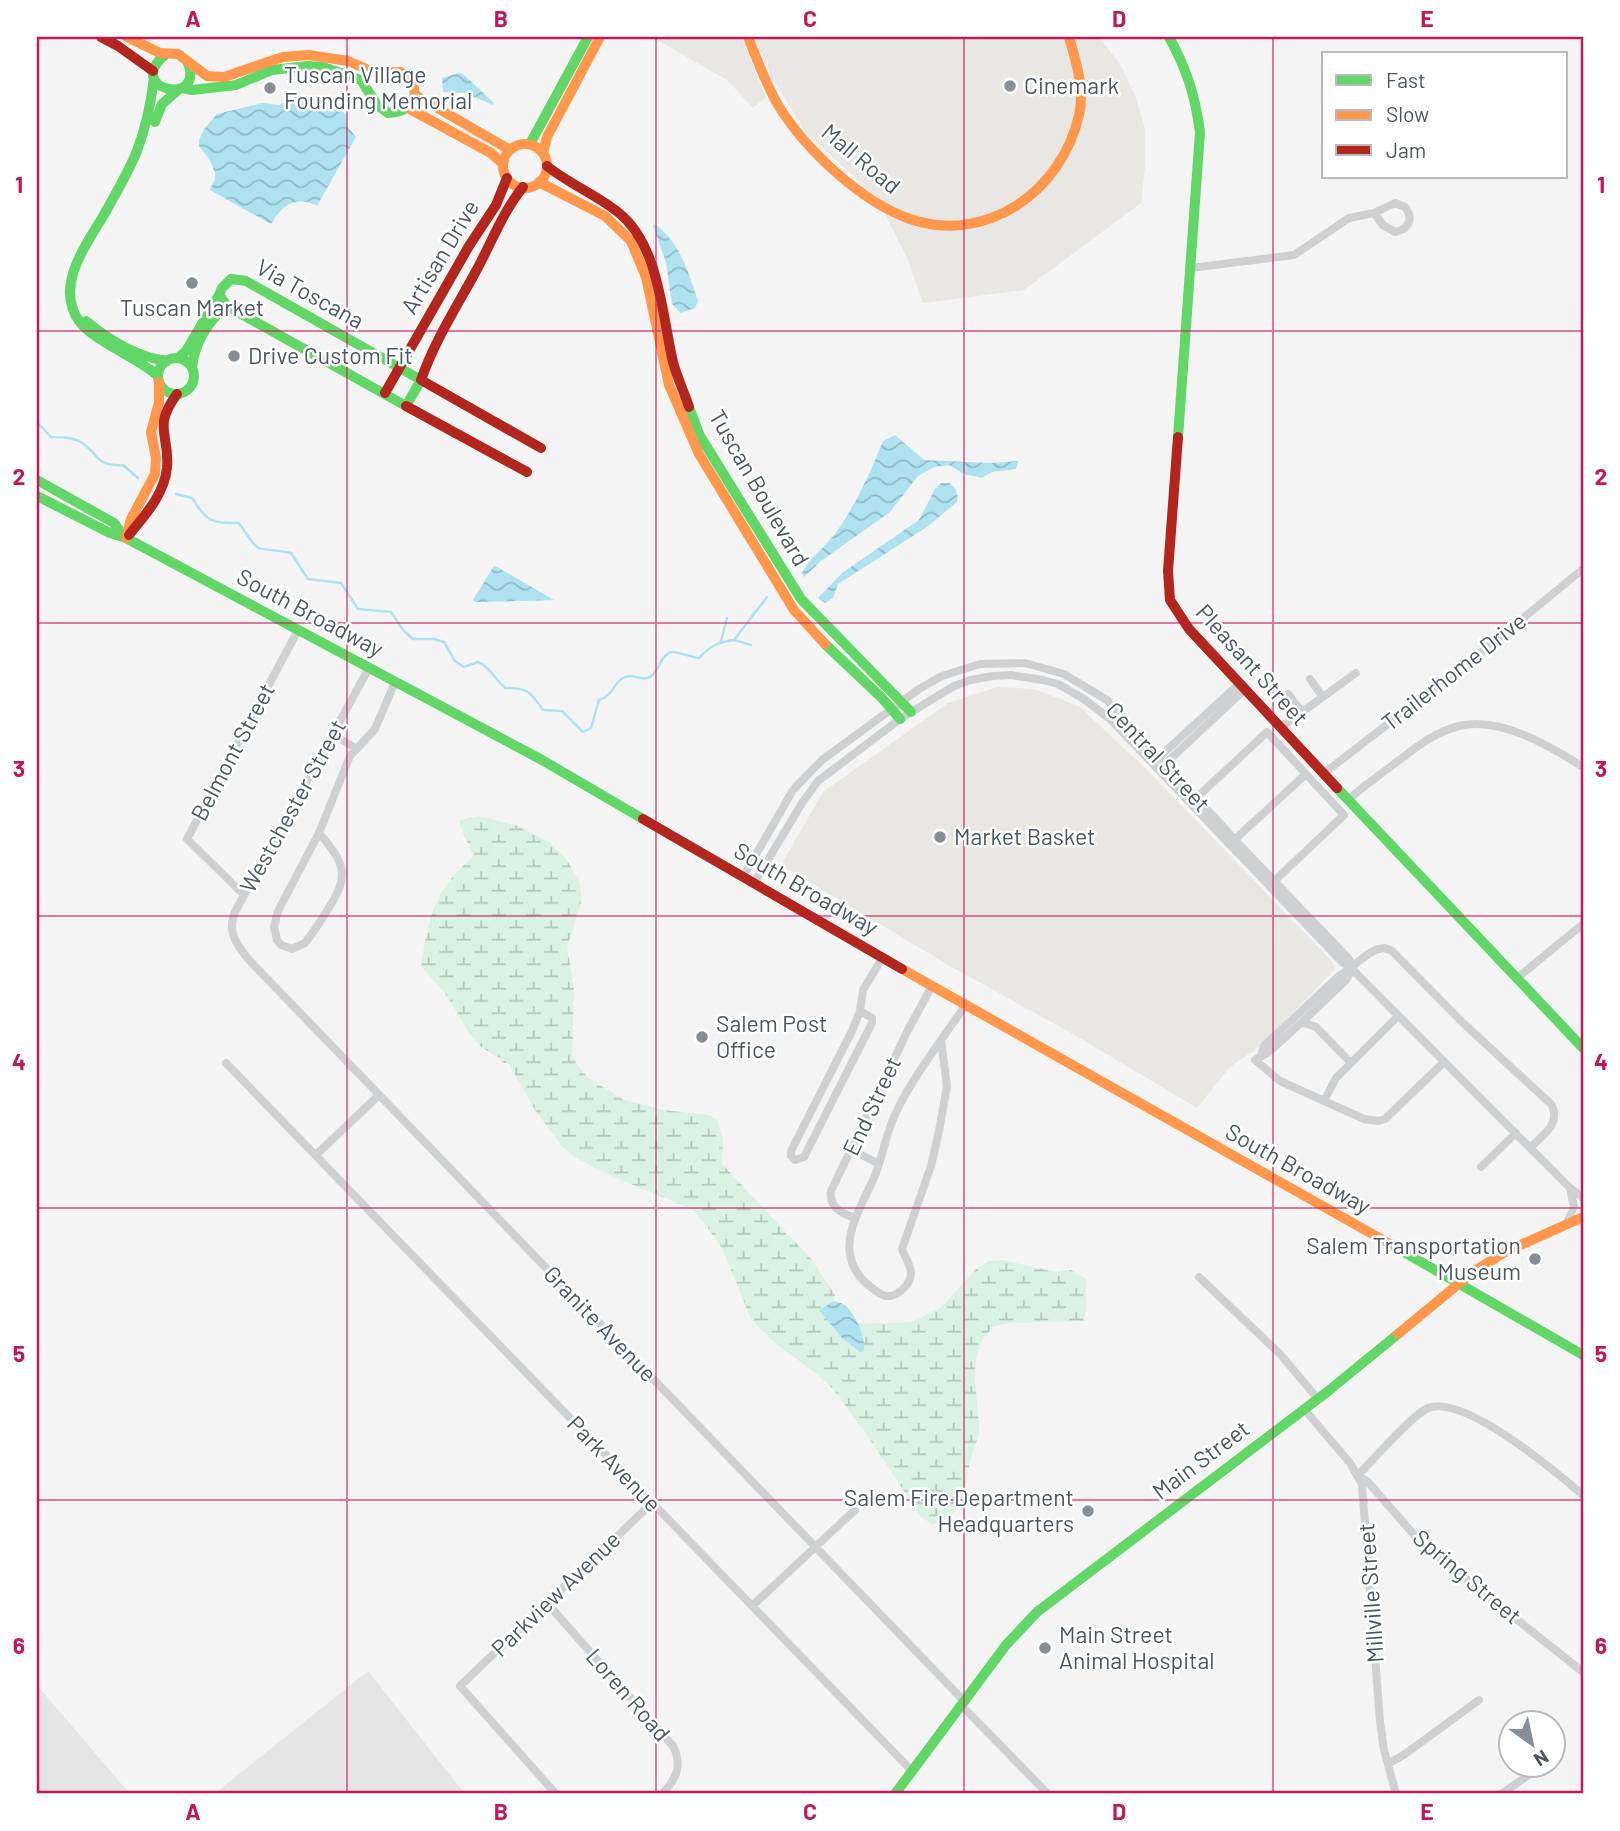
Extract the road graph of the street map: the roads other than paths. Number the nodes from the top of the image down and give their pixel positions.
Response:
1 (101, 37) edge
2 (127, 37) edge
3 (588, 37) edge
4 (600, 37) edge
5 (748, 37) edge
6 (1069, 37) edge
7 (1169, 37) edge
8 (166, 54) junction
9 (187, 61) junction
10 (388, 72) junction
11 (153, 75) junction
12 (179, 89) junction
13 (415, 95) junction
14 (374, 99) junction
15 (408, 108) junction
16 (530, 144) junction
17 (510, 150) junction
18 (138, 151) junction
19 (543, 153) junction
20 (503, 164) junction
21 (547, 166) junction
22 (507, 178) junction
23 (539, 182) junction
24 (523, 187) junction
25 (1374, 213) junction
26 (1191, 268) junction
27 (219, 295) junction
28 (227, 306) junction
29 (74, 309) junction
30 (172, 360) junction
31 (192, 368) junction
32 (400, 368) junction
33 (159, 379) junction
34 (421, 380) junction
35 (385, 393) junction
36 (177, 394) junction
37 (406, 406) junction
38 (541, 447) dead end
39 (527, 472) dead end
40 (37, 480) edge
41 (37, 496) edge
42 (126, 538) junction
43 (1583, 569) edge
44 (298, 630) junction
45 (369, 668) junction
46 (1356, 673) dead end
47 (1310, 679) dead end
48 (395, 682) junction
49 (1241, 687) junction
50 (1288, 694) dead end
51 (1322, 696) junction
52 (902, 701) junction
53 (892, 709) junction
54 (1301, 711) junction
55 (911, 712) junction
56 (900, 719) junction
57 (1280, 728) junction
58 (333, 734) junction
59 (355, 748) junction
60 (1159, 757) junction
61 (1152, 764) junction
62 (1165, 764) junction
63 (1583, 767) edge
64 (1158, 771) junction
65 (1306, 774) junction
66 (1323, 774) junction
67 (1348, 800) junction
68 (1194, 801) junction
69 (319, 833) junction
70 (1232, 842) junction
71 (743, 877) junction
72 (754, 883) junction
73 (1271, 883) junction
74 (244, 895) junction
75 (1583, 924) edge
76 (237, 946) joint
77 (883, 957) junction
78 (1352, 969) junction
79 (1516, 979) junction
80 (932, 986) junction
81 (965, 1006) junction
82 (860, 1011) junction
83 (1312, 1012) junction
84 (1398, 1016) junction
85 (1302, 1022) junction
86 (1316, 1027) junction
87 (941, 1040) junction
88 (1583, 1048) edge
89 (1258, 1057) junction
90 (1444, 1062) junction
91 (226, 1063) dead end
92 (1351, 1063) junction
93 (379, 1095) junction
94 (1324, 1101) junction
95 (1516, 1133) junction
96 (1530, 1148) junction
97 (852, 1150) junction
98 (316, 1156) junction
99 (879, 1164) junction
100 (1480, 1167) dead end
101 (1570, 1188) junction
102 (1583, 1198) edge
103 (1583, 1217) edge
104 (853, 1218) junction
105 (1566, 1225) junction
106 (1199, 1277) dead end
107 (1460, 1283) junction
108 (1583, 1355) edge
109 (1318, 1399) junction
110 (1304, 1409) junction
111 (1359, 1475) junction
112 (1583, 1495) edge
113 (652, 1503) junction
114 (855, 1510) dead end
115 (815, 1547) junction
116 (547, 1603) junction
117 (752, 1606) junction
118 (1583, 1672) edge
119 (1479, 1700) dead end
120 (963, 1704) junction
121 (1388, 1764) junction
122 (913, 1772) junction
123 (1524, 1778) edge
124 (556, 1794) edge
125 (662, 1794) edge
126 (895, 1794) edge
127 (1048, 1794) edge
128 (1396, 1794) edge
129 (1501, 1794) edge

1 - 11 main road
2 - 8 main road
3 - 16 main road
4 - 19 main road
5 - 6 main road, Mall Road
7 - 26 main road, Pleasant Street
8 - 9 main road
8 - 11 main road
9 - 10 main road
9 - 12 main road
10 - 13 main road
10 - 14 main road
11 - 12 main road
11 - 18 main road
12 - 14 main road
12 - 18 main road
13 - 15 main road
13 - 17 main road
14 - 15 main road
15 - 20 main road
16 - 17 main road
16 - 19 main road
17 - 20 main road
18 - 29 main road
19 - 21 main road
20 - 22 main road
21 - 23 main road
21 - 52 main road, Tuscan Boulevard
22 - 24 main road
22 - 32 main road, Artisan Drive
23 - 24 main road
23 - 53 main road, Tuscan Boulevard
24 - 34 main road, Artisan Drive
25 - 25 street
25 - 26 street
26 - 49 main road, Pleasant Street
27 - 28 main road
27 - 30 main road
27 - 32 main road, Via Toscana
28 - 31 main road
28 - 35 main road
29 - 30 main road
29 - 33 main road
30 - 31 main road
30 - 33 main road
31 - 36 main road
32 - 34 main road, Via Toscana
32 - 35 main road, Artisan Drive
33 - 36 main road
33 - 42 main road
34 - 37 main road
34 - 38 main road, Via Toscana
35 - 37 main road
36 - 42 main road
37 - 39 main road
40 - 42 main road, South Broadway
41 - 42 main road, South Broadway
42 - 44 main road, South Broadway
43 - 66 street, Trailerhome Drive
44 - 45 main road, South Broadway
44 - 74 street, Belmont Street
45 - 48 main road, South Broadway
45 - 58 street, Westchester Street
46 - 51 street
47 - 51 street
48 - 59 street
48 - 71 main road, South Broadway
49 - 57 main road, Pleasant Street
49 - 60 street
49 - 62 street
50 - 54 street
51 - 54 street
52 - 53 street, Central Street
52 - 55 main road, Tuscan Boulevard
52 - 60 street, Central Street
53 - 56 main road, Tuscan Boulevard
53 - 71 street, Central Street
54 - 57 street
55 - 56 street, Central Street
55 - 61 street, Central Street
56 - 72 street, Central Street
57 - 66 main road, Pleasant Street
58 - 59 street
58 - 74 street, Westchester Street
59 - 69 street
60 - 61 street
60 - 62 street, Central Street
61 - 64 street, Central Street
62 - 64 street
62 - 68 street, Central Street
63 - 67 street
64 - 68 street, Central Street
65 - 68 street
65 - 70 street
65 - 73 street
66 - 67 main road, Pleasant Street
67 - 79 main road, Pleasant Street
68 - 70 street, Central Street
69 - 69 street
70 - 73 street, Central Street
71 - 72 main road, South Broadway
72 - 77 main road, South Broadway
73 - 78 street, Central Street
74 - 76 street, Westchester Street
75 - 79 street
76 - 93 street, Granite Avenue
77 - 80 main road, South Broadway
77 - 82 street
78 - 83 street
78 - 84 street, Central Street
78 - 89 street
78 - 96 street
79 - 88 main road, Pleasant Street
80 - 81 main road, South Broadway
80 - 97 street, End Street
81 - 87 street
81 - 107 main road, South Broadway
82 - 82 street
83 - 85 street
83 - 86 street
84 - 90 street, Central Street
84 - 92 street
85 - 86 street
85 - 89 street
86 - 92 street
87 - 99 street
87 - 104 street
89 - 94 street
90 - 94 street
90 - 95 street, Central Street
91 - 98 street, Park Avenue
92 - 94 street
93 - 98 street
93 - 115 street, Granite Avenue
95 - 96 street, Central Street
95 - 100 street
96 - 101 street, Central Street
97 - 99 street
97 - 104 street, End Street
98 - 113 street, Park Avenue
99 - 104 street
101 - 102 street, Central Street
101 - 105 street
103 - 105 main road, Main Street
105 - 107 main road, Main Street
106 - 109 street
107 - 108 main road, South Broadway
107 - 109 main road, Main Street
109 - 110 main road, Main Street
110 - 111 street, Millville Street
110 - 120 main road, Main Street
111 - 112 street
111 - 118 street, Spring Street
111 - 121 street, Millville Street
113 - 116 street, Parkview Avenue
113 - 117 street, Park Avenue
114 - 115 street
115 - 117 street
115 - 120 street, Granite Avenue
116 - 124 street, Parkview Avenue
116 - 125 street, Loren Road
117 - 122 street, Park Avenue
119 - 121 street
120 - 122 main road, Main Street
120 - 127 street, Granite Avenue
121 - 128 street, Millville Street
122 - 126 main road, Main Street
123 - 129 street

